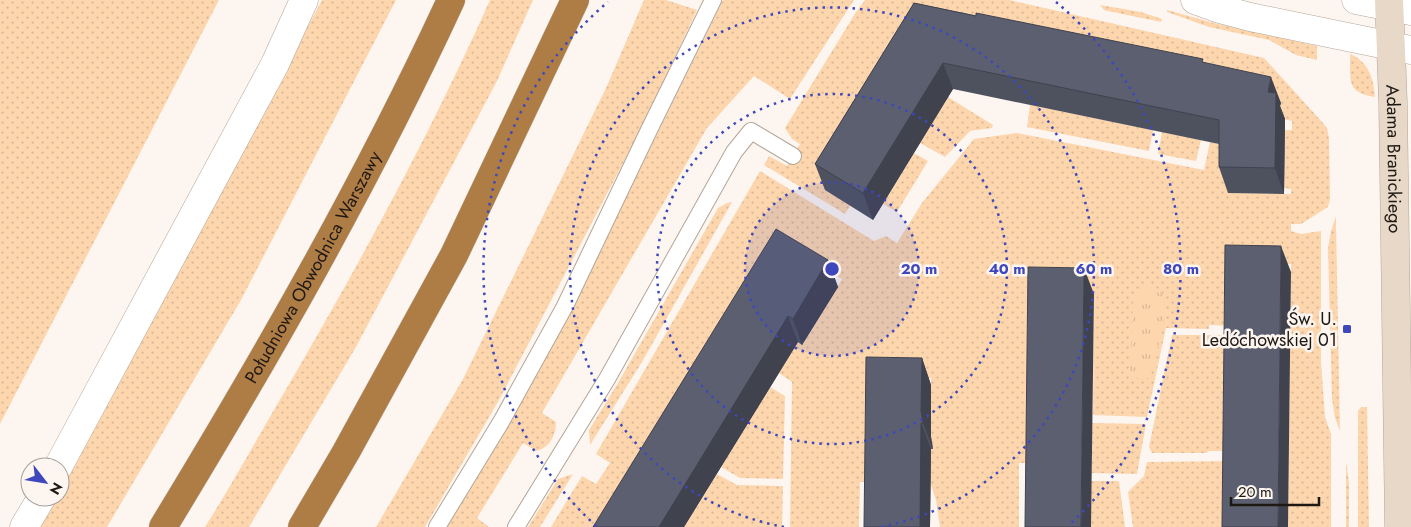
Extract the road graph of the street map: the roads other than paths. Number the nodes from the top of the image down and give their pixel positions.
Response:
1 (304, 0) edge
2 (451, 0) edge
3 (575, 0) edge
4 (713, 0) edge
5 (1195, 0) edge
6 (1356, 0) edge
7 (1396, 6) edge
8 (1401, 48) edge
9 (793, 156) dead end
10 (63, 457) edge
11 (36, 507) edge
12 (24, 527) edge
13 (163, 527) edge
14 (302, 527) edge
15 (437, 527) edge
16 (516, 527) edge
17 (1399, 527) edge

1 - 10 street
2 - 13 highway, Południowa Obwodnica Warszawy
3 - 14 highway
4 - 15 lane
5 - 8 street
6 - 7 street
7 - 8 main road, Adama Branickiego
8 - 17 main road, Adama Branickiego
9 - 16 lane
11 - 12 street

